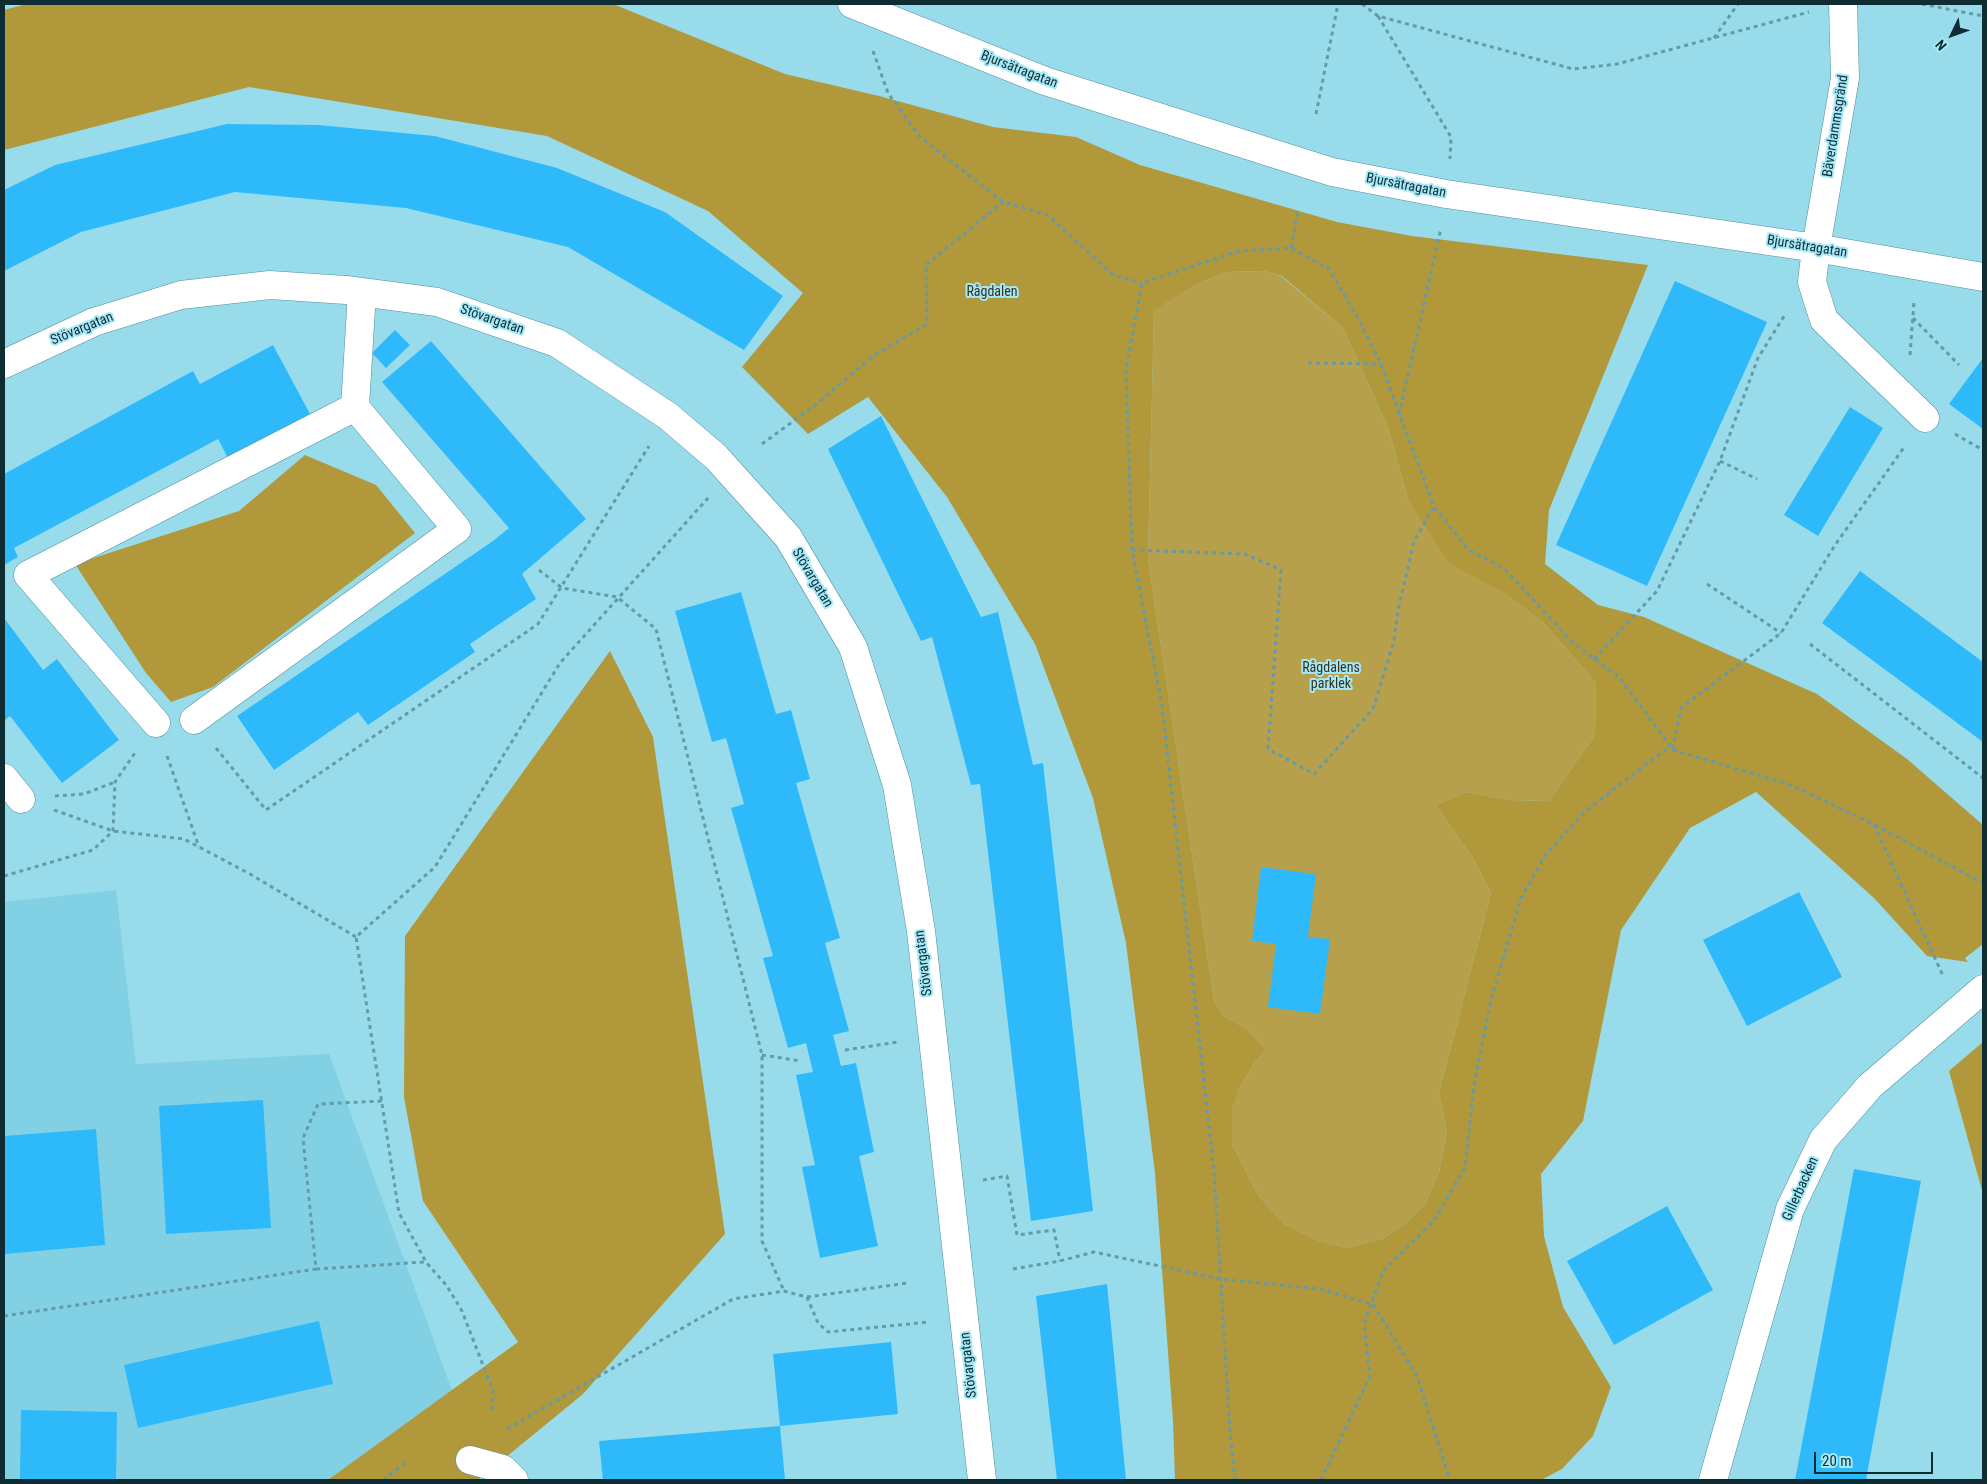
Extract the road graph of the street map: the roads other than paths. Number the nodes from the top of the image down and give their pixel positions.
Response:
1 (852, 4) edge
2 (1843, 4) edge
3 (1816, 248) junction
4 (1983, 277) edge
5 (362, 292) junction
6 (4, 364) edge
7 (355, 407) junction
8 (1916, 408) road end
9 (194, 720) road end
10 (156, 723) road end
11 (4, 778) edge
12 (21, 799) road end
13 (1983, 988) edge
14 (470, 1460) dead end
15 (502, 1476) edge
16 (982, 1480) edge
17 (1713, 1480) edge

1 - 3 street, Bjursätragatan
2 - 3 street, Bäverdammsgränd
3 - 4 street, Bjursätragatan
3 - 8 street, Bäverdammsgränd
5 - 6 street, Stövargatan
5 - 7 street
5 - 16 street, Stövargatan
7 - 9 street
7 - 10 street
11 - 12 street
13 - 17 street, Gillerbacken
14 - 15 street

